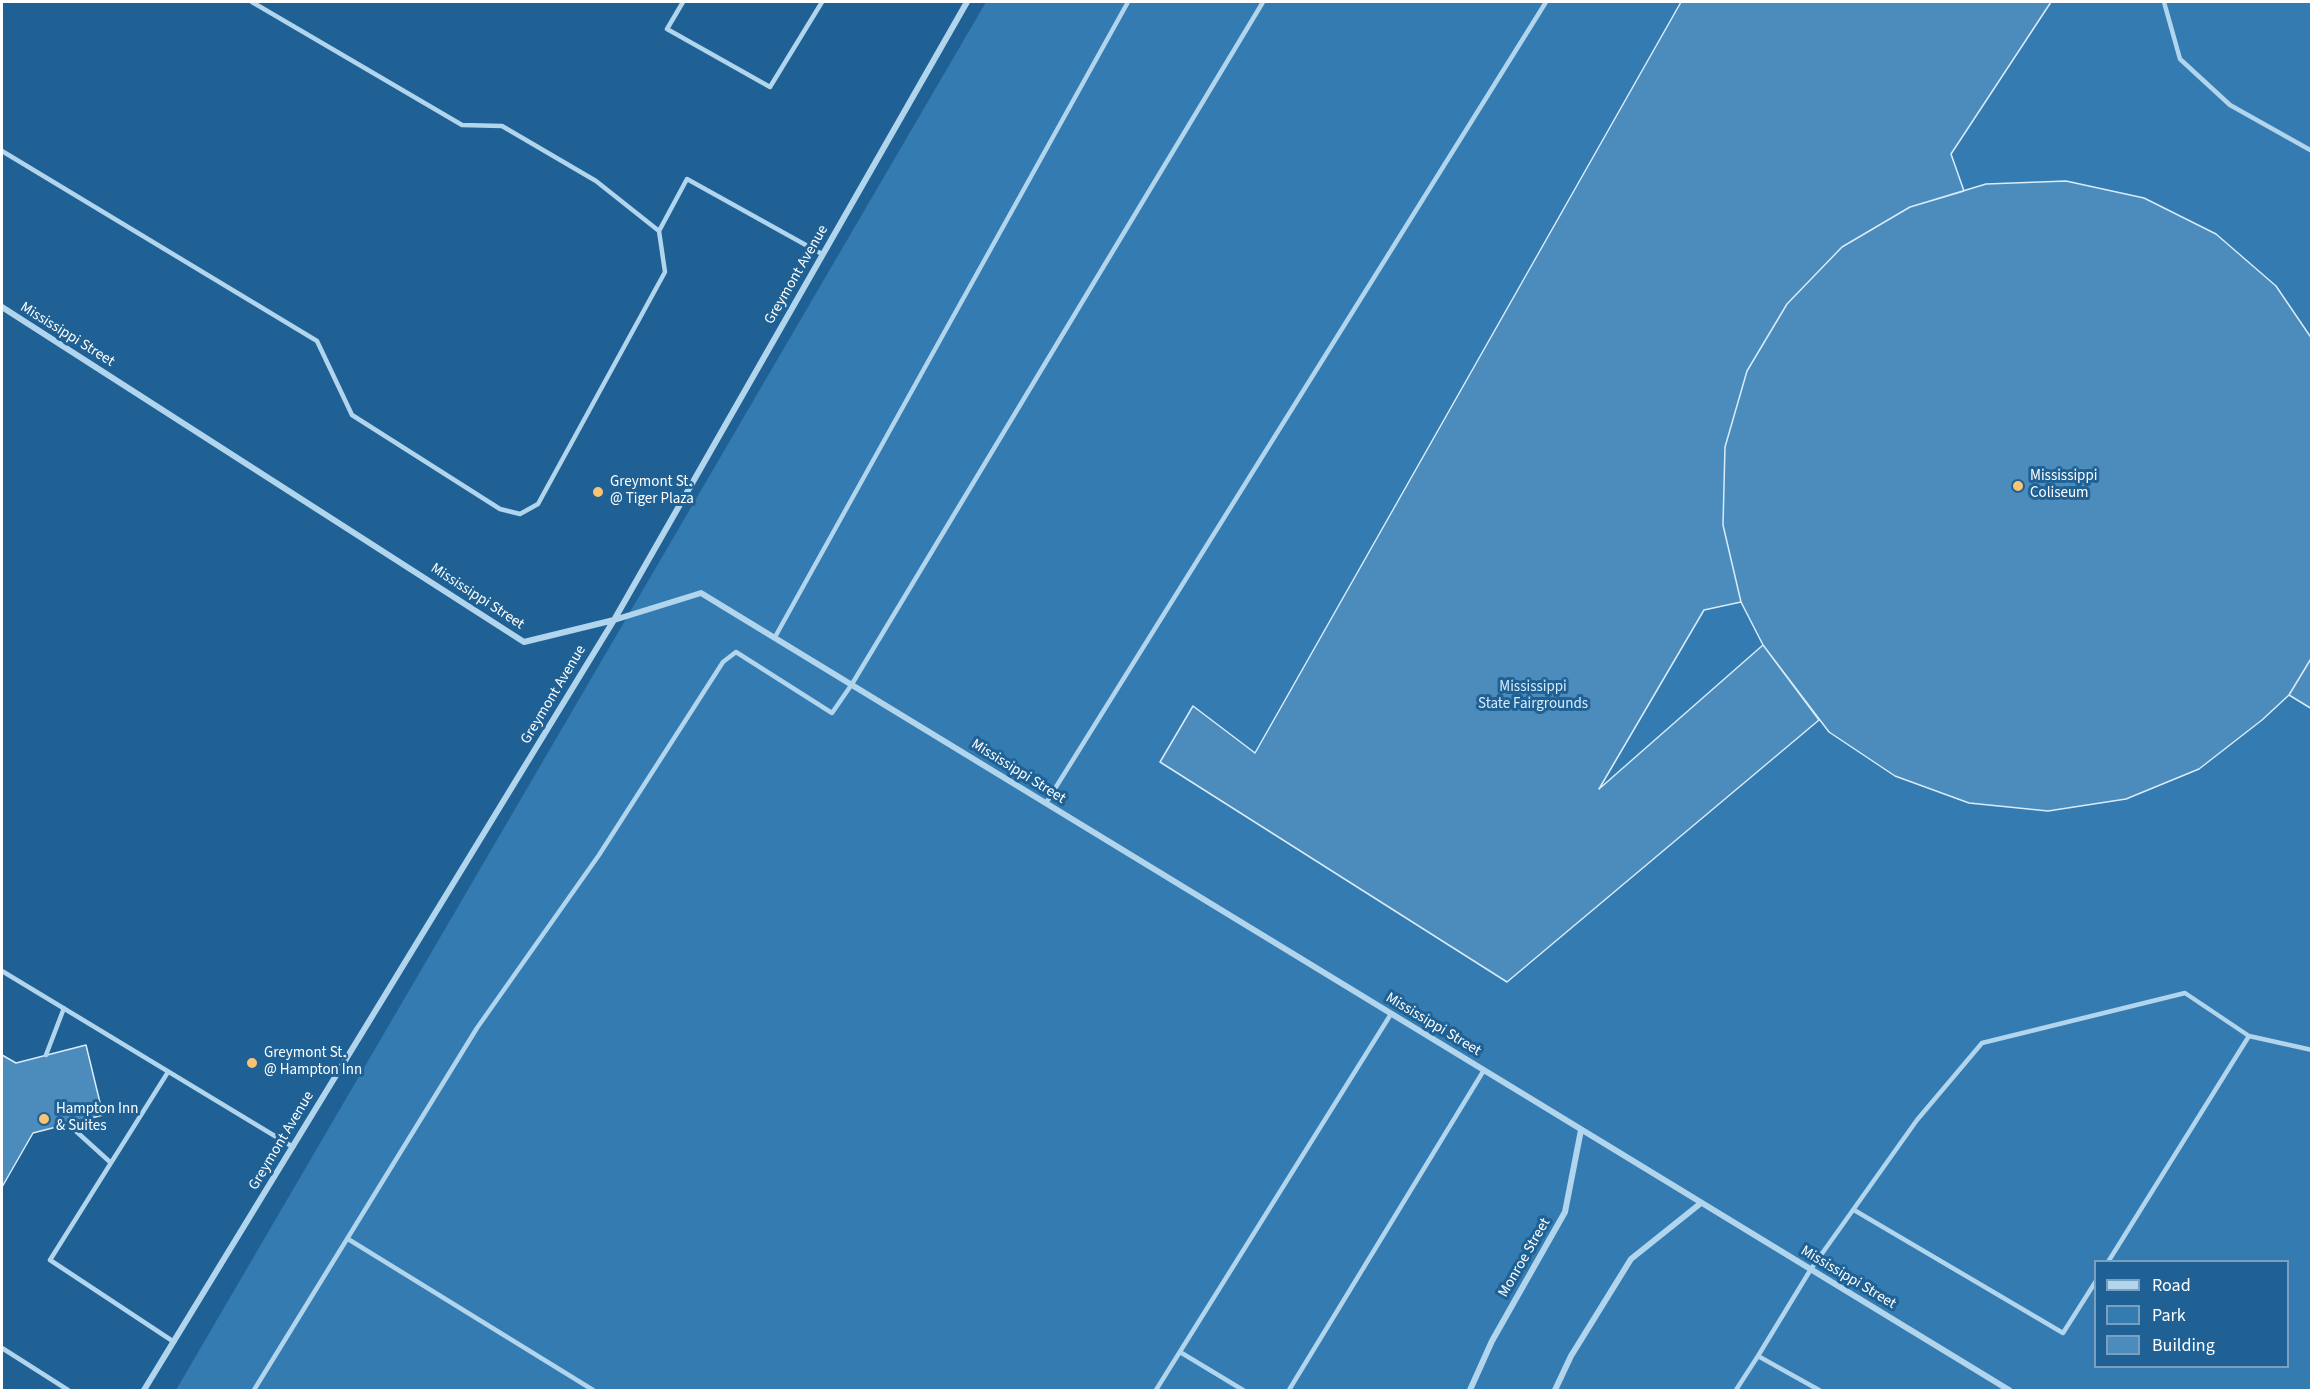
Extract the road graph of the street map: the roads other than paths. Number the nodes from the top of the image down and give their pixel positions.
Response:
1 (252, 2) edge
2 (683, 2) edge
3 (822, 2) edge
4 (967, 2) edge
5 (1128, 2) edge
6 (1263, 2) edge
7 (1546, 2) edge
8 (2164, 2) edge
9 (2, 151) edge
10 (2312, 152) edge
11 (659, 231) junction
12 (822, 254) junction
13 (2, 307) edge
14 (614, 620) junction
15 (775, 637) junction
16 (852, 684) junction
17 (1046, 803) junction
18 (2, 970) edge
19 (64, 1008) junction
20 (1391, 1014) junction
21 (2249, 1036) junction
22 (2312, 1050) edge
23 (46, 1056) dead end
24 (1484, 1070) junction
25 (168, 1072) junction
26 (68, 1124) dead end
27 (1581, 1130) junction
28 (293, 1146) junction
29 (110, 1162) junction
30 (1701, 1203) junction
31 (1854, 1210) junction
32 (348, 1239) junction
33 (2109, 1260) edge
34 (1811, 1269) junction
35 (2094, 1284) edge
36 (174, 1342) junction
37 (2, 1348) edge
38 (1180, 1352) junction
39 (1758, 1356) junction
40 (68, 1390) edge
41 (144, 1390) edge
42 (254, 1390) edge
43 (593, 1390) edge
44 (1156, 1390) edge
45 (1243, 1390) edge
46 (1289, 1390) edge
47 (1470, 1390) edge
48 (1555, 1390) edge
49 (1736, 1390) edge
50 (1819, 1390) edge
51 (2010, 1390) edge

1 - 11 lane
2 - 3 lane
4 - 12 street, Greymont Avenue
5 - 15 lane
6 - 16 lane
7 - 17 lane
8 - 10 lane
9 - 11 lane
11 - 12 lane
12 - 14 street, Greymont Avenue
13 - 14 street, Mississippi Street
14 - 15 street, Mississippi Street
14 - 28 street, Greymont Avenue
15 - 16 street, Mississippi Street
16 - 17 street, Mississippi Street
16 - 32 lane
17 - 20 street, Mississippi Street
18 - 19 lane
19 - 23 lane
19 - 25 lane
20 - 24 street, Mississippi Street
20 - 38 lane
21 - 22 lane
21 - 31 lane
21 - 33 lane
24 - 27 street, Mississippi Street
24 - 46 lane
25 - 28 lane
25 - 29 lane
26 - 29 lane
27 - 30 street, Mississippi Street
27 - 47 street, Monroe Street
28 - 36 street, Greymont Avenue
29 - 36 lane
30 - 34 street, Mississippi Street
30 - 48 street
31 - 34 lane
31 - 35 lane
32 - 42 lane
32 - 43 lane
34 - 39 lane
34 - 51 street, Mississippi Street
36 - 41 street, Greymont Avenue
37 - 40 lane
38 - 44 lane
38 - 45 lane
39 - 49 lane
39 - 50 lane

